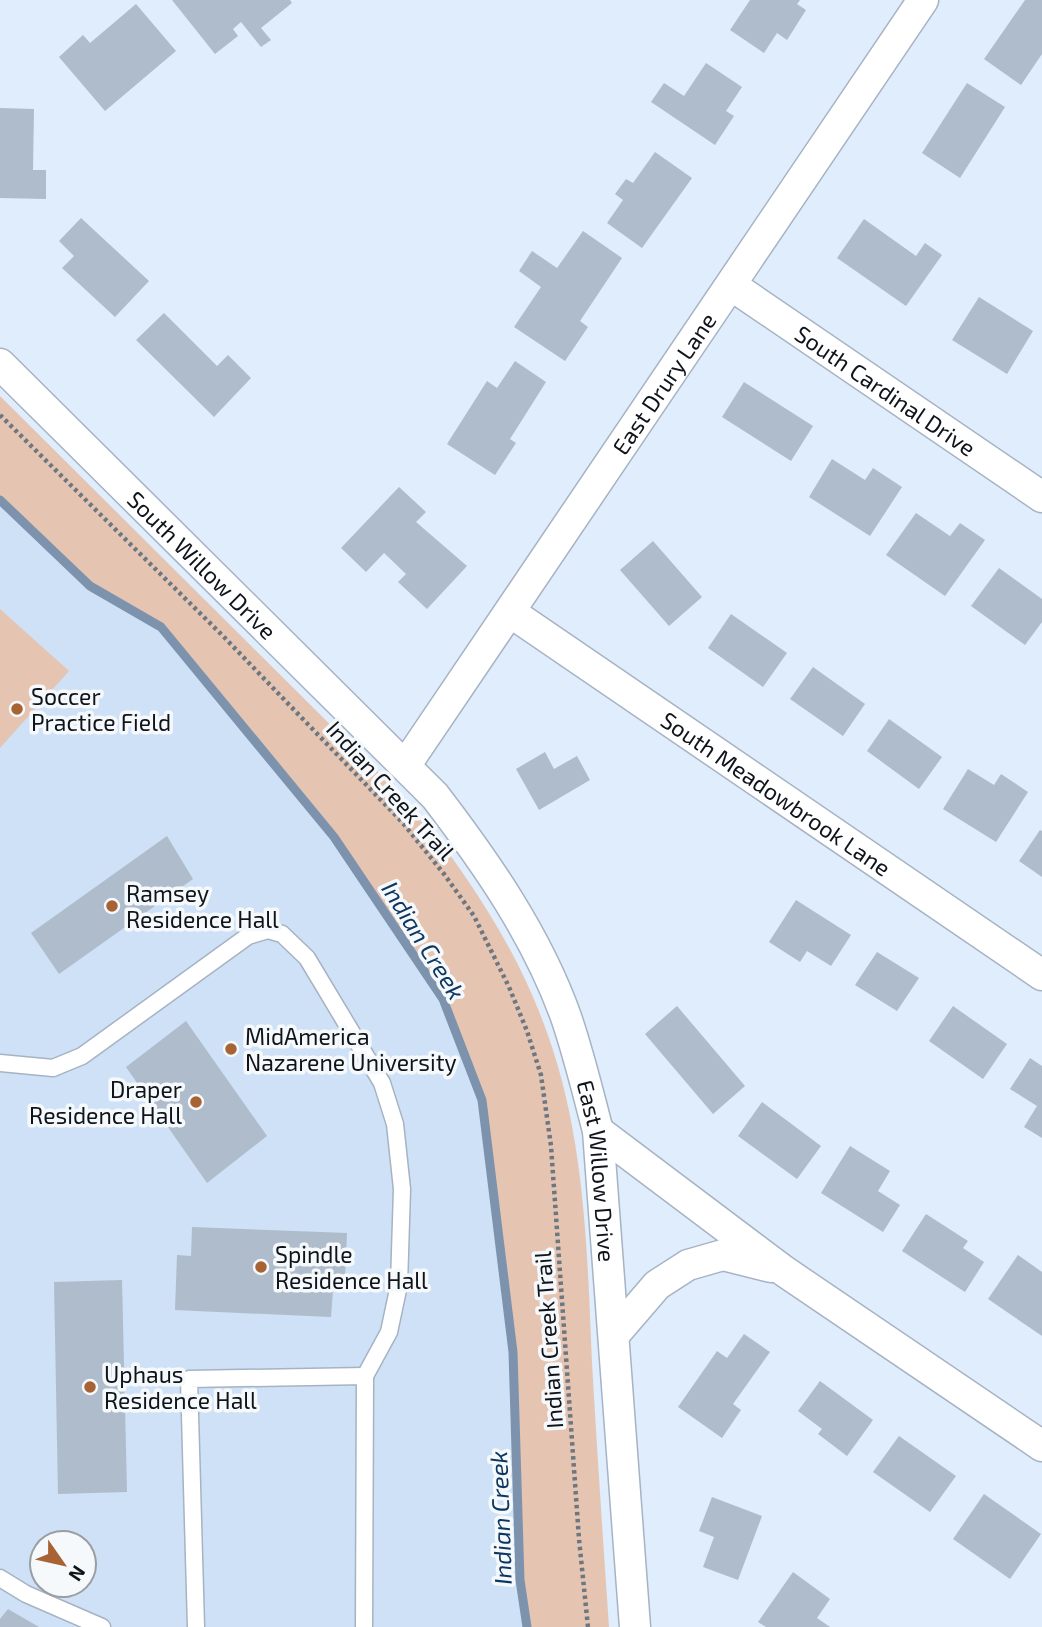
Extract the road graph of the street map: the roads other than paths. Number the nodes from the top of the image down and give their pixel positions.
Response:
1 (923, 0) edge
2 (731, 285) junction
3 (0, 364) edge
4 (1042, 497) edge
5 (510, 612) junction
6 (405, 766) junction
7 (1042, 975) edge
8 (0, 1063) edge
9 (597, 1131) junction
10 (784, 1270) junction
11 (614, 1335) junction
12 (365, 1376) junction
13 (1042, 1446) edge
14 (0, 1578) edge
15 (102, 1627) edge
16 (196, 1627) edge
17 (364, 1627) edge
18 (635, 1627) edge

1 - 2 street, East Drury Lane
2 - 4 street, South Cardinal Drive
2 - 5 street, East Drury Lane
3 - 6 street, South Willow Drive
5 - 6 street, East Drury Lane
5 - 7 street, South Meadowbrook Lane
6 - 9 street, East Willow Drive
8 - 12 lane
9 - 10 street
9 - 11 street, East Willow Drive
10 - 11 street
10 - 13 street
11 - 18 street, East Willow Drive
12 - 16 lane
12 - 17 lane
14 - 15 lane

